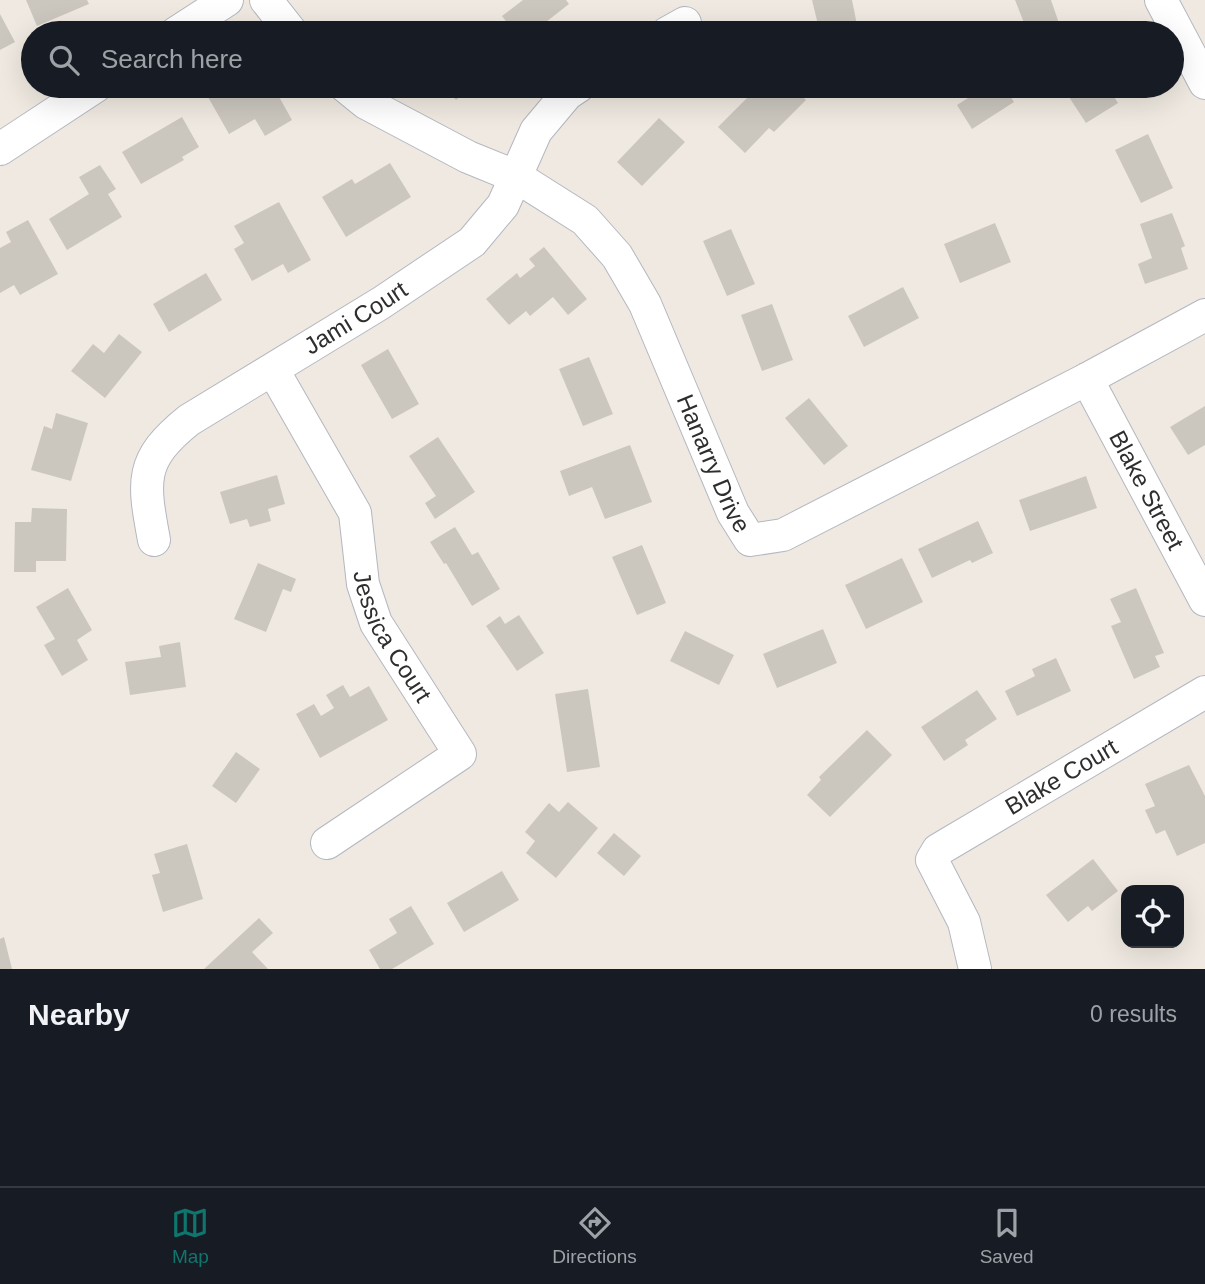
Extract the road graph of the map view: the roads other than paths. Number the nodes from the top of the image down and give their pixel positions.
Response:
1 (227, 0) edge
2 (266, 0) edge
3 (1161, 0) edge
4 (195, 21) edge
5 (283, 21) edge
6 (1172, 21) edge
7 (1184, 43) edge
8 (1205, 83) edge
9 (78, 98) edge
10 (362, 98) edge
11 (564, 98) edge
12 (0, 149) edge
13 (517, 177) junction
14 (1205, 315) edge
15 (273, 370) junction
16 (1087, 379) junction
17 (154, 541) dead end
18 (1205, 600) edge
19 (1205, 692) edge
20 (327, 843) dead end
21 (975, 969) edge

1 - 4 street
2 - 5 street
3 - 6 street
7 - 8 street
9 - 12 street
10 - 13 street, Hanarry Drive
11 - 13 street, Jami Court
13 - 15 street, Jami Court
13 - 16 street, Hanarry Drive
14 - 16 street, Hanarry Drive
15 - 17 street, Jami Court
15 - 20 street, Jessica Court
16 - 18 street, Blake Street
19 - 21 street, Blake Court

